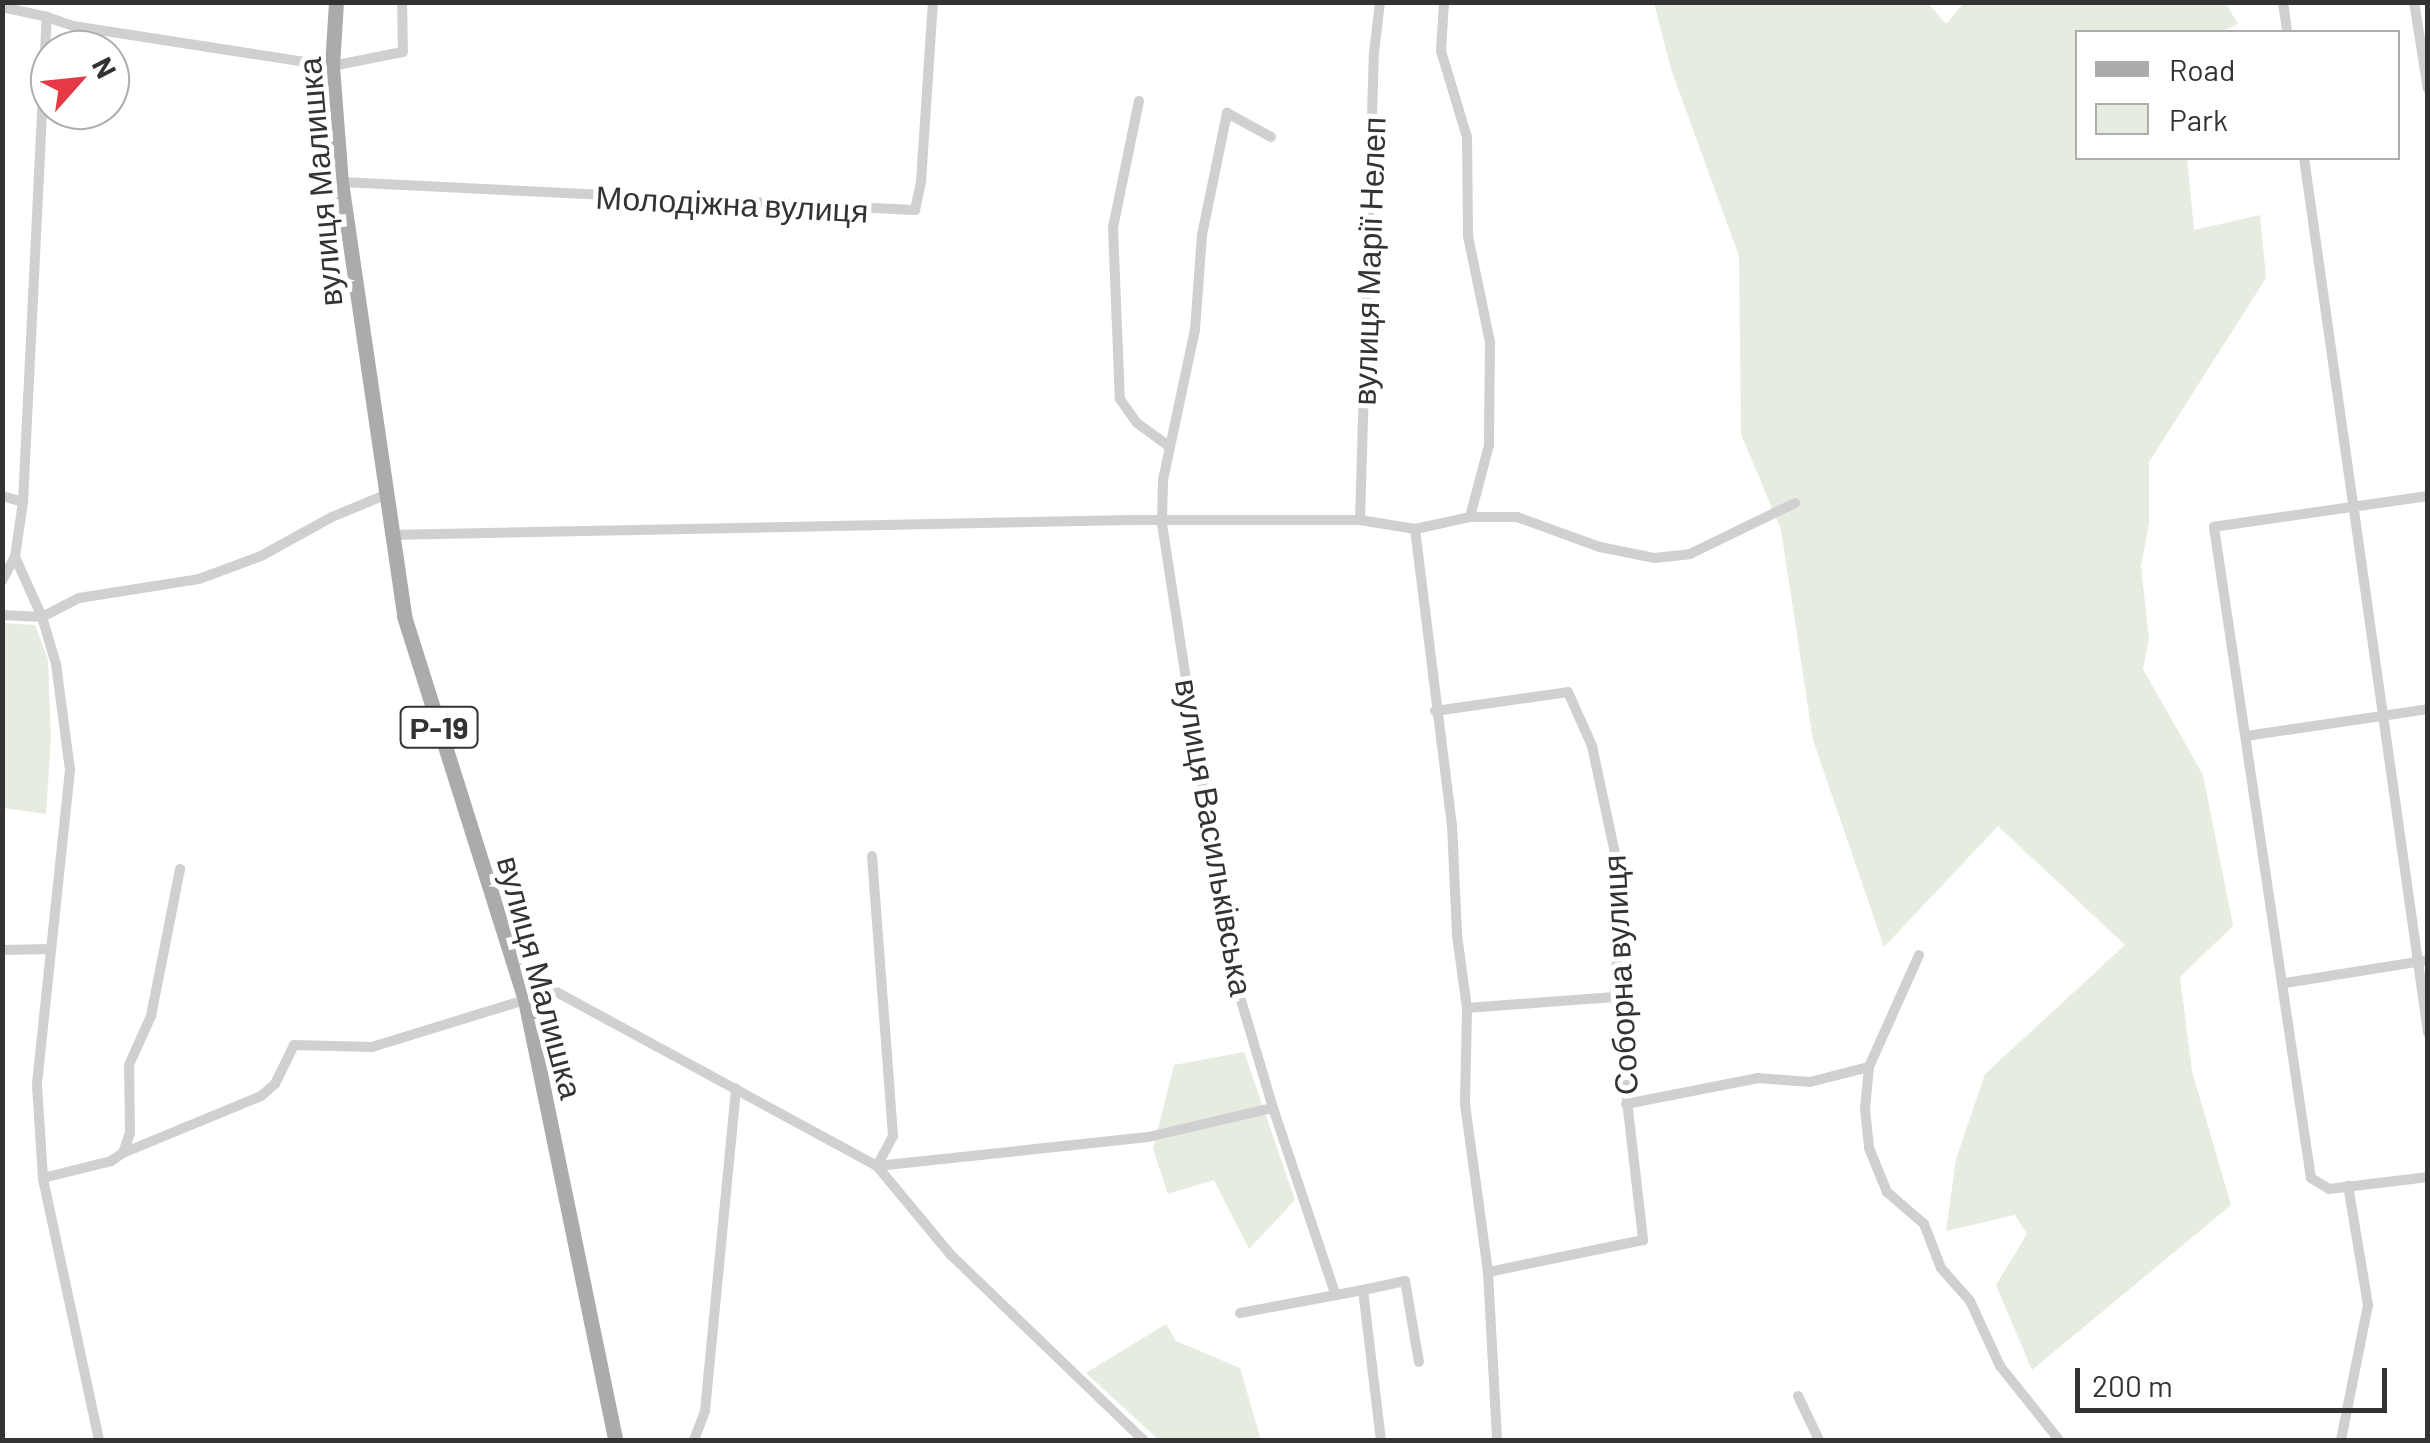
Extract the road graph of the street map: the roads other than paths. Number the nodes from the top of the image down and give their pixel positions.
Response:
1 (336, 2) edge
2 (402, 2) edge
3 (933, 2) edge
4 (1380, 2) edge
5 (1444, 2) edge
6 (2283, 2) edge
7 (2414, 2) edge
8 (2, 7) edge
9 (47, 18) junction
10 (2287, 30) edge
11 (332, 66) junction
12 (2428, 89) edge
13 (1139, 101) dead end
14 (1272, 137) dead end
15 (2304, 160) edge
16 (340, 182) junction
17 (1170, 447) junction
18 (385, 494) junction
19 (2, 496) edge
20 (2428, 496) edge
21 (23, 502) junction
22 (1795, 502) dead end
23 (2351, 507) junction
24 (1470, 517) junction
25 (1360, 520) junction
26 (1162, 522) junction
27 (1414, 529) junction
28 (390, 535) junction
29 (14, 557) junction
30 (2, 582) edge
31 (2, 615) edge
32 (42, 617) junction
33 (2428, 709) edge
34 (1435, 711) junction
35 (2381, 716) junction
36 (2246, 736) junction
37 (872, 856) dead end
38 (180, 869) dead end
39 (51, 949) junction
40 (2, 950) edge
41 (1919, 955) dead end
42 (2422, 961) edge
43 (516, 969) junction
44 (2285, 983) junction
45 (1614, 997) junction
46 (525, 1000) junction
47 (1467, 1008) junction
48 (2428, 1033) edge
49 (1869, 1067) junction
50 (736, 1088) junction
51 (1626, 1104) junction
52 (1273, 1108) junction
53 (123, 1153) junction
54 (878, 1166) junction
55 (2428, 1177) edge
56 (43, 1178) junction
57 (2348, 1186) junction
58 (1488, 1272) junction
59 (1363, 1290) junction
60 (1335, 1293) junction
61 (1240, 1314) dead end
62 (1420, 1362) dead end
63 (1798, 1396) dead end
64 (96, 1438) edge
65 (615, 1440) edge
66 (694, 1440) edge
67 (1143, 1440) edge
68 (1381, 1440) edge
69 (1498, 1440) edge
70 (1819, 1440) edge
71 (2058, 1440) edge
72 (2341, 1440) edge

1 - 11 main road, вулиця Малишка / Р-19
2 - 11 street
3 - 16 street, Молодіжна вулиця
4 - 25 street, вулиця Марії Нелеп
5 - 24 street
6 - 10 street
7 - 12 street
8 - 9 street
9 - 11 street
9 - 21 street
11 - 16 main road, вулиця Малишка / Р-19
13 - 17 street
14 - 17 street, вулиця Васильківська
15 - 23 street
16 - 18 main road, вулиця Малишка / Р-19
17 - 26 street, вулиця Васильківська
18 - 28 main road, вулиця Малишка / Р-19
18 - 32 street
19 - 21 street
20 - 23 street
21 - 29 street
22 - 24 street
23 - 35 street
23 - 36 street
24 - 27 street
25 - 26 street
25 - 27 street
26 - 28 street
26 - 52 street, вулиця Васильківська
27 - 34 street
28 - 43 main road, вулиця Малишка / Р-19
29 - 30 street
29 - 32 street
31 - 32 street
32 - 39 street
33 - 35 street
34 - 45 street, Соборна вулиця
34 - 47 street
35 - 36 street
35 - 42 street
36 - 44 street
37 - 54 street
38 - 53 street
39 - 40 street
39 - 56 street
41 - 49 street
42 - 44 street
42 - 48 street
43 - 46 main road, вулиця Малишка / Р-19
43 - 50 street
44 - 57 street
45 - 47 street
45 - 51 street, Соборна вулиця
46 - 53 street
46 - 65 main road, вулиця Малишка / Р-19
47 - 58 street
49 - 51 street
49 - 71 street
50 - 54 street
50 - 66 street
51 - 58 street, Соборна вулиця
52 - 54 street
52 - 60 street, вулиця Васильківська
53 - 56 street
54 - 67 street
55 - 57 street
56 - 64 street
57 - 72 street
58 - 69 street
59 - 60 street
59 - 62 street
59 - 68 street
60 - 61 street
63 - 70 street

